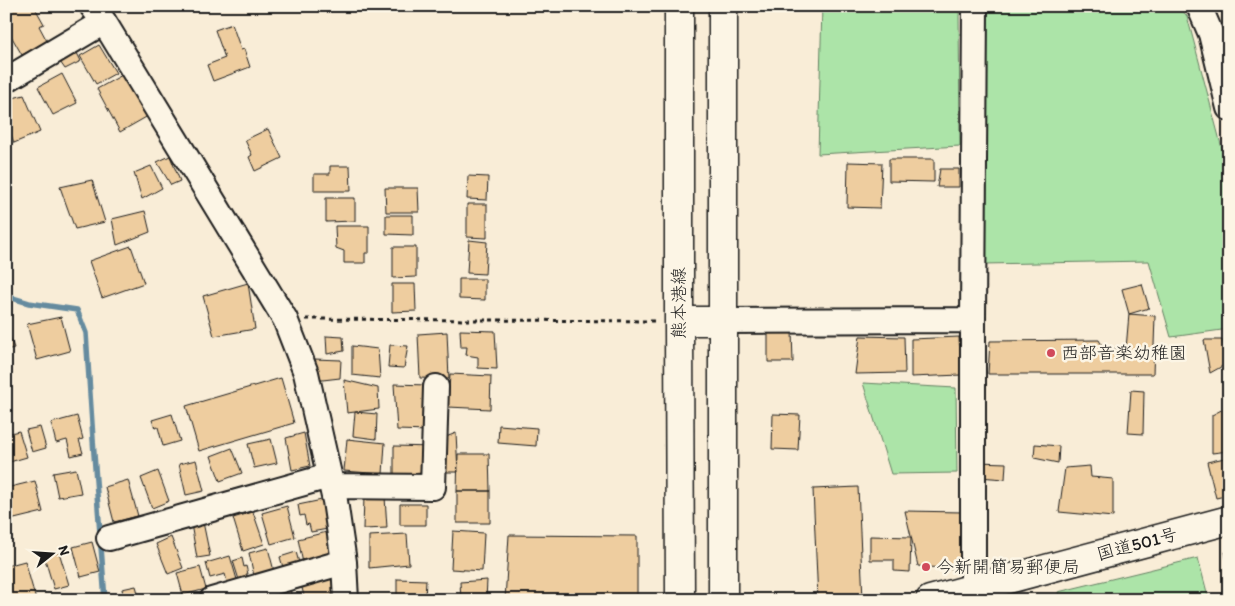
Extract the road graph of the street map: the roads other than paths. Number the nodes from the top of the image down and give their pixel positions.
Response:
1 (679, 6) edge
2 (724, 6) edge
3 (975, 6) edge
4 (1199, 6) edge
5 (98, 14) edge
6 (1220, 36) edge
7 (6, 80) edge
8 (1229, 108) edge
9 (973, 320) junction
10 (679, 321) junction
11 (724, 321) junction
12 (436, 387) dead end
13 (330, 481) junction
14 (1229, 520) edge
15 (109, 538) dead end
16 (344, 562) junction
17 (973, 594) edge
18 (212, 600) edge
19 (346, 600) edge
20 (680, 600) edge
21 (723, 600) edge
22 (930, 600) edge

1 - 10 main road, 熊本港線
2 - 11 main road
3 - 9 street
4 - 6 street
5 - 7 street
5 - 13 street
6 - 8 street
9 - 11 street
9 - 17 street
10 - 11 main road
10 - 20 main road, 熊本港線
11 - 21 main road
12 - 13 street
13 - 15 street
13 - 16 street
14 - 17 main road, 国道501号
16 - 18 street
16 - 19 street
17 - 22 main road, 国道501号

